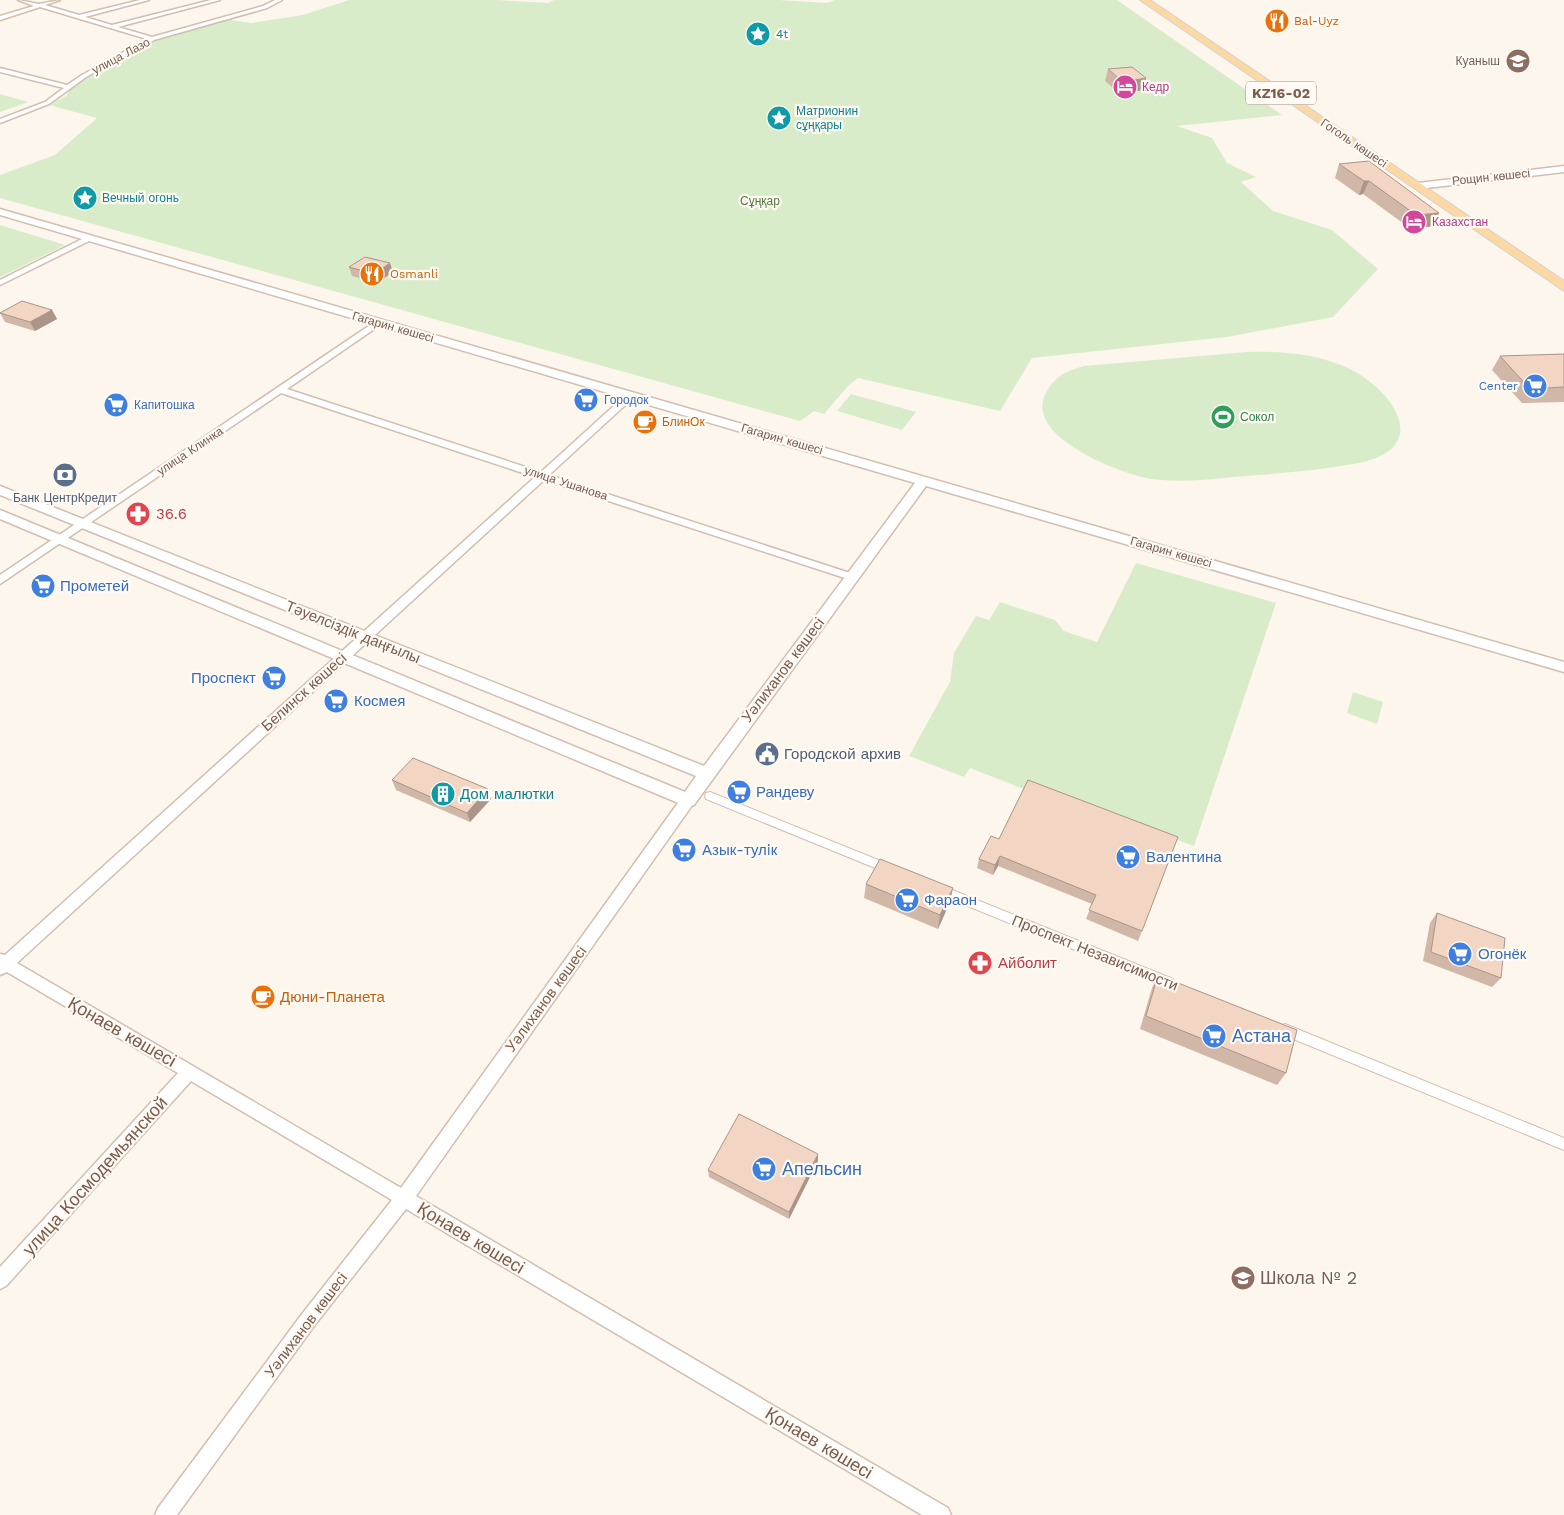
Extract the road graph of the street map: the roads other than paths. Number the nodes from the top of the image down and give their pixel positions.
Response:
1 (21, 0) edge
2 (58, 0) edge
3 (146, 0) edge
4 (217, 0) edge
5 (279, 0) edge
6 (1144, 0) edge
7 (37, 6) junction
8 (80, 17) junction
9 (0, 18) edge
10 (113, 27) junction
11 (152, 39) junction
12 (0, 70) edge
13 (67, 87) junction
14 (0, 121) edge
15 (1564, 169) edge
16 (1418, 186) junction
17 (0, 212) edge
18 (91, 238) junction
19 (0, 282) edge
20 (1564, 287) edge
21 (379, 323) junction
22 (280, 390) junction
23 (631, 395) junction
24 (543, 476) junction
25 (924, 480) junction
26 (0, 490) edge
27 (0, 514) edge
28 (83, 524) junction
29 (61, 539) junction
30 (852, 577) junction
31 (0, 580) edge
32 (366, 637) junction
33 (344, 656) junction
34 (1564, 667) edge
35 (707, 774) junction
36 (710, 796) dead end
37 (688, 800) junction
38 (904, 875) edge
39 (932, 887) edge
40 (2, 964) edge
41 (1177, 986) edge
42 (1273, 1025) edge
43 (189, 1072) junction
44 (1564, 1144) edge
45 (404, 1198) junction
46 (0, 1280) edge
47 (165, 1515) edge
48 (941, 1515) edge

1 - 7 street
2 - 7 street
3 - 8 street
4 - 10 street
5 - 11 street, улица Лазо
6 - 16 main road, Гоголь көшесі / KZ16-02
7 - 8 street
7 - 9 street
8 - 10 street
10 - 11 street
11 - 13 street, улица Лазо
12 - 13 street
13 - 14 street, улица Лазо
15 - 16 street, Рощин көшесі
16 - 20 main road, Гоголь көшесі / KZ16-02
17 - 18 street, Гагарин көшесі
18 - 19 street
18 - 21 street, Гагарин көшесі
21 - 22 street, улица Клинка
21 - 23 street, Гагарин көшесі
22 - 24 street, улица Ушанова
22 - 28 street, улица Клинка
23 - 24 street, Белинск көшесі
23 - 25 street, Гагарин көшесі
24 - 30 street, улица Ушанова
24 - 32 street, Белинск көшесі
25 - 30 street, Уәлиханов көшесі
25 - 34 street, Гагарин көшесі
26 - 28 street, Тәуелсіздік даңғылы
27 - 29 street, Тәуелсіздік даңғылы
28 - 29 street, улица Клинка
28 - 32 street, Тәуелсіздік даңғылы
29 - 31 street, улица Клинка
29 - 33 street, Тәуелсіздік даңғылы
30 - 35 street, Уәлиханов көшесі
32 - 33 street, Белинск көшесі
32 - 35 street, Тәуелсіздік даңғылы
33 - 37 street, Тәуелсіздік даңғылы
33 - 40 street, Белинск көшесі
35 - 37 street, Уәлиханов көшесі
36 - 38 street
37 - 45 street, Уәлиханов көшесі
39 - 41 street, Проспект Независимости
40 - 43 street, Қонаев көшесі
42 - 44 street
43 - 45 street, Қонаев көшесі
43 - 46 street, улица Космодемьянской
45 - 47 street, Уәлиханов көшесі
45 - 48 street, Қонаев көшесі

